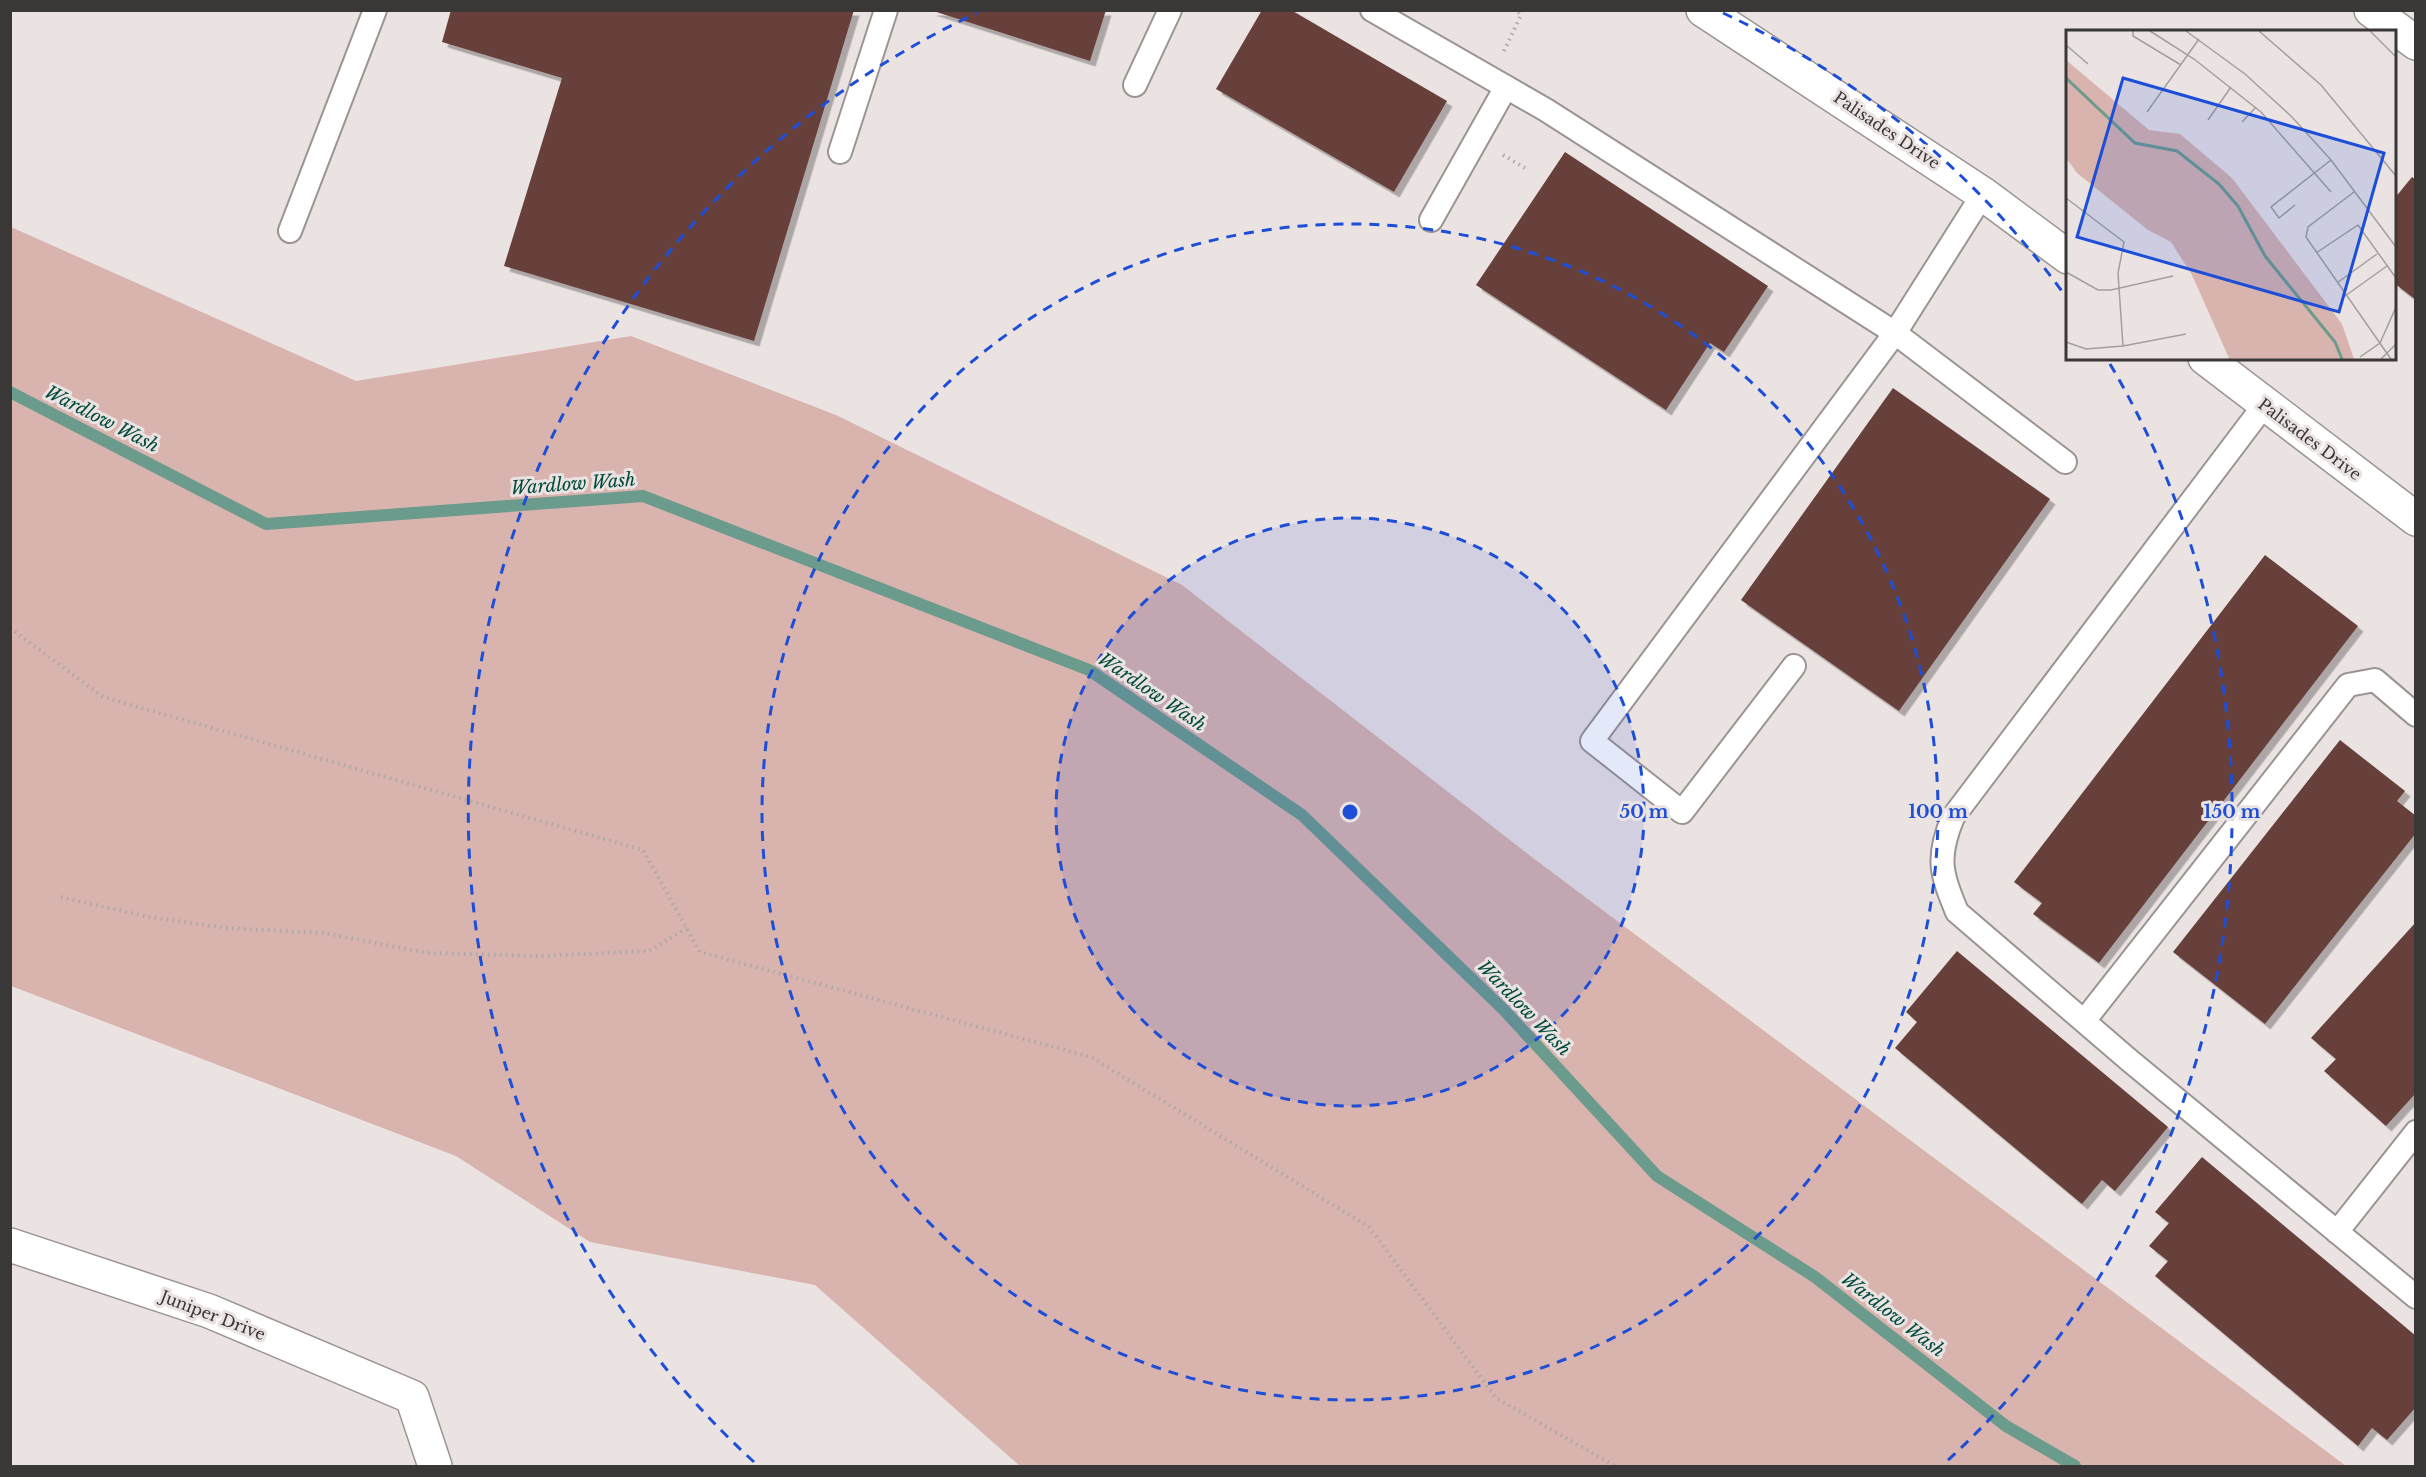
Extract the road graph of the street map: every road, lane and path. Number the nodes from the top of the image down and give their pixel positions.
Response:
1 (375, 10) edge
2 (886, 10) edge
3 (1170, 10) edge
4 (1372, 10) edge
5 (1516, 10) edge
6 (1703, 10) edge
7 (2371, 10) edge
8 (1515, 29) dead end
9 (2415, 43) edge
10 (1135, 85) dead end
11 (1506, 87) junction
12 (840, 152) dead end
13 (1983, 194) junction
14 (1431, 220) dead end
15 (290, 231) dead end
16 (2066, 256) edge
17 (1895, 333) junction
18 (2208, 360) edge
19 (2265, 404) junction
20 (2066, 462) dead end
21 (2415, 519) edge
22 (10, 628) edge
23 (1794, 666) dead end
24 (2415, 716) edge
25 (61, 897) dead end
26 (687, 928) junction
27 (2084, 1021) junction
28 (2415, 1132) edge
29 (2337, 1232) junction
30 (10, 1245) edge
31 (2415, 1297) edge
32 (435, 1467) edge
33 (1615, 1467) edge

1 - 15 lane
2 - 12 lane
3 - 10 lane
4 - 11 lane
5 - 8 path
6 - 13 street, Palisades Drive
7 - 9 street
11 - 14 lane
11 - 17 lane
13 - 16 street, Palisades Drive
13 - 17 lane
17 - 20 lane
17 - 23 lane
18 - 19 street, Palisades Drive
19 - 21 street, Palisades Drive
19 - 27 lane
22 - 26 path
24 - 27 lane
25 - 26 path
26 - 33 path
27 - 29 lane
28 - 29 lane
29 - 31 lane
30 - 32 street, Juniper Drive

